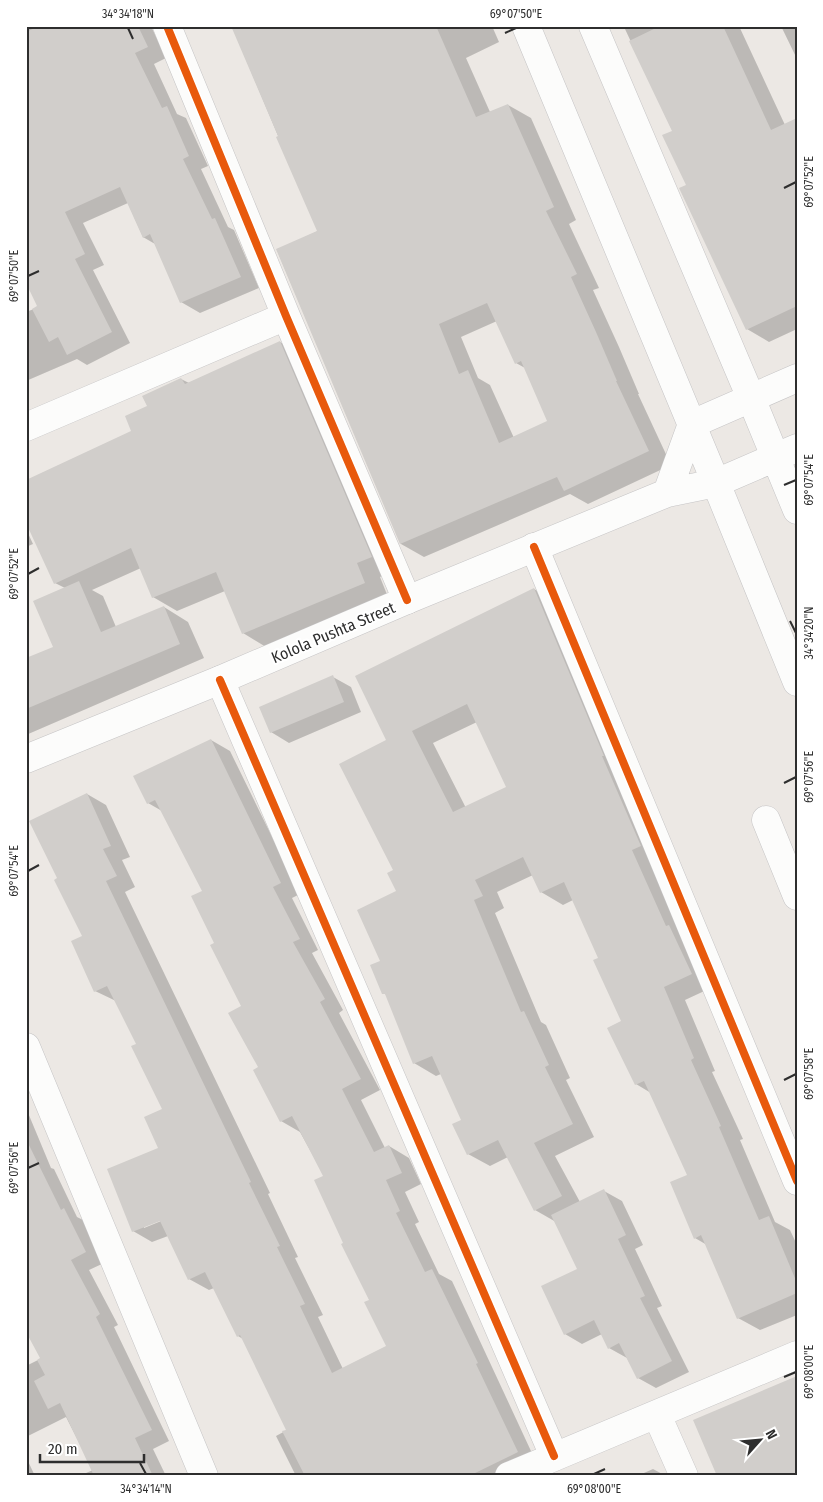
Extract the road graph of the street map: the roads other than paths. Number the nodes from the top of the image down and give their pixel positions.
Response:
1 (167, 26) edge
2 (526, 26) edge
3 (593, 26) edge
4 (286, 316) junction
5 (797, 378) edge
6 (751, 398) junction
7 (692, 424) junction
8 (26, 427) edge
9 (786, 452) edge
10 (716, 483) junction
11 (667, 494) junction
12 (797, 510) edge
13 (534, 547) junction
14 (407, 600) junction
15 (220, 680) junction
16 (797, 682) edge
17 (26, 759) edge
18 (766, 820) dead end
19 (797, 896) edge
20 (26, 1047) edge
21 (797, 1182) edge
22 (797, 1355) edge
23 (657, 1414) junction
24 (554, 1456) junction
25 (204, 1476) edge
26 (509, 1476) edge
27 (684, 1476) edge

1 - 4 street
2 - 7 street
3 - 6 street
4 - 8 street
4 - 14 street
5 - 6 street
6 - 7 street
6 - 9 street
7 - 10 street
7 - 11 street
9 - 10 street, Kolola Pushta Street
9 - 12 street
10 - 11 street, Kolola Pushta Street
10 - 16 street
11 - 13 street, Kolola Pushta Street
13 - 14 street, Kolola Pushta Street
13 - 21 street
14 - 15 street, Kolola Pushta Street
15 - 17 street, Kolola Pushta Street
15 - 24 street
18 - 19 street
20 - 25 street
22 - 23 street
23 - 24 street
23 - 27 street
24 - 26 street

